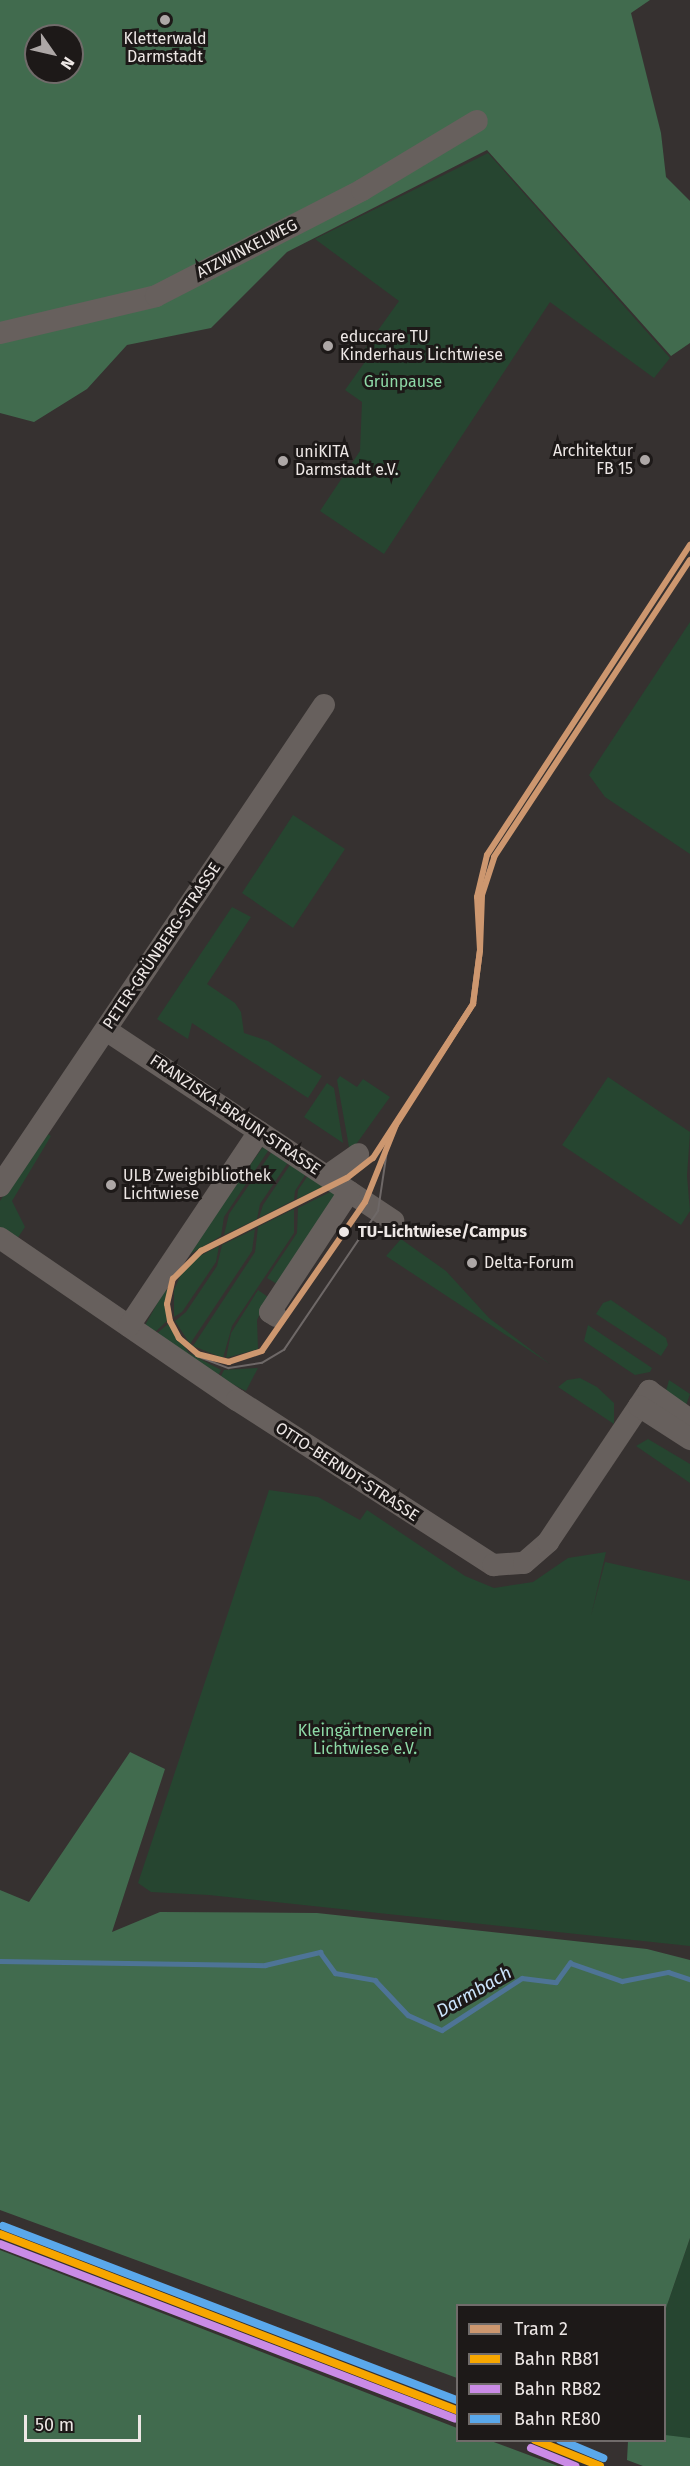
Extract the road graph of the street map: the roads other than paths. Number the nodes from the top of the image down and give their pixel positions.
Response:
1 (477, 121) dead end
2 (0, 333) edge
3 (324, 705) dead end
4 (106, 1030) junction
5 (259, 1132) junction
6 (358, 1155) dead end
7 (327, 1176) junction
8 (0, 1186) edge
9 (349, 1192) junction
10 (393, 1221) dead end
11 (0, 1238) edge
12 (276, 1316) dead end
13 (129, 1326) junction
14 (644, 1399) junction
15 (690, 1420) edge
16 (690, 1439) edge

1 - 2 street, ATZWINKELWEG
3 - 4 street, PETER-GRÜNBERG-STRASSE
4 - 5 street, FRANZISKA-BRAUN-STRASSE
4 - 8 street, PETER-GRÜNBERG-STRASSE
5 - 7 street, FRANZISKA-BRAUN-STRASSE
5 - 13 street
6 - 7 street
7 - 9 street, FRANZISKA-BRAUN-STRASSE
9 - 10 street, FRANZISKA-BRAUN-STRASSE
9 - 12 street
11 - 13 street, OTTO-BERNDT-STRASSE
13 - 14 street, OTTO-BERNDT-STRASSE
14 - 15 street
14 - 16 street

